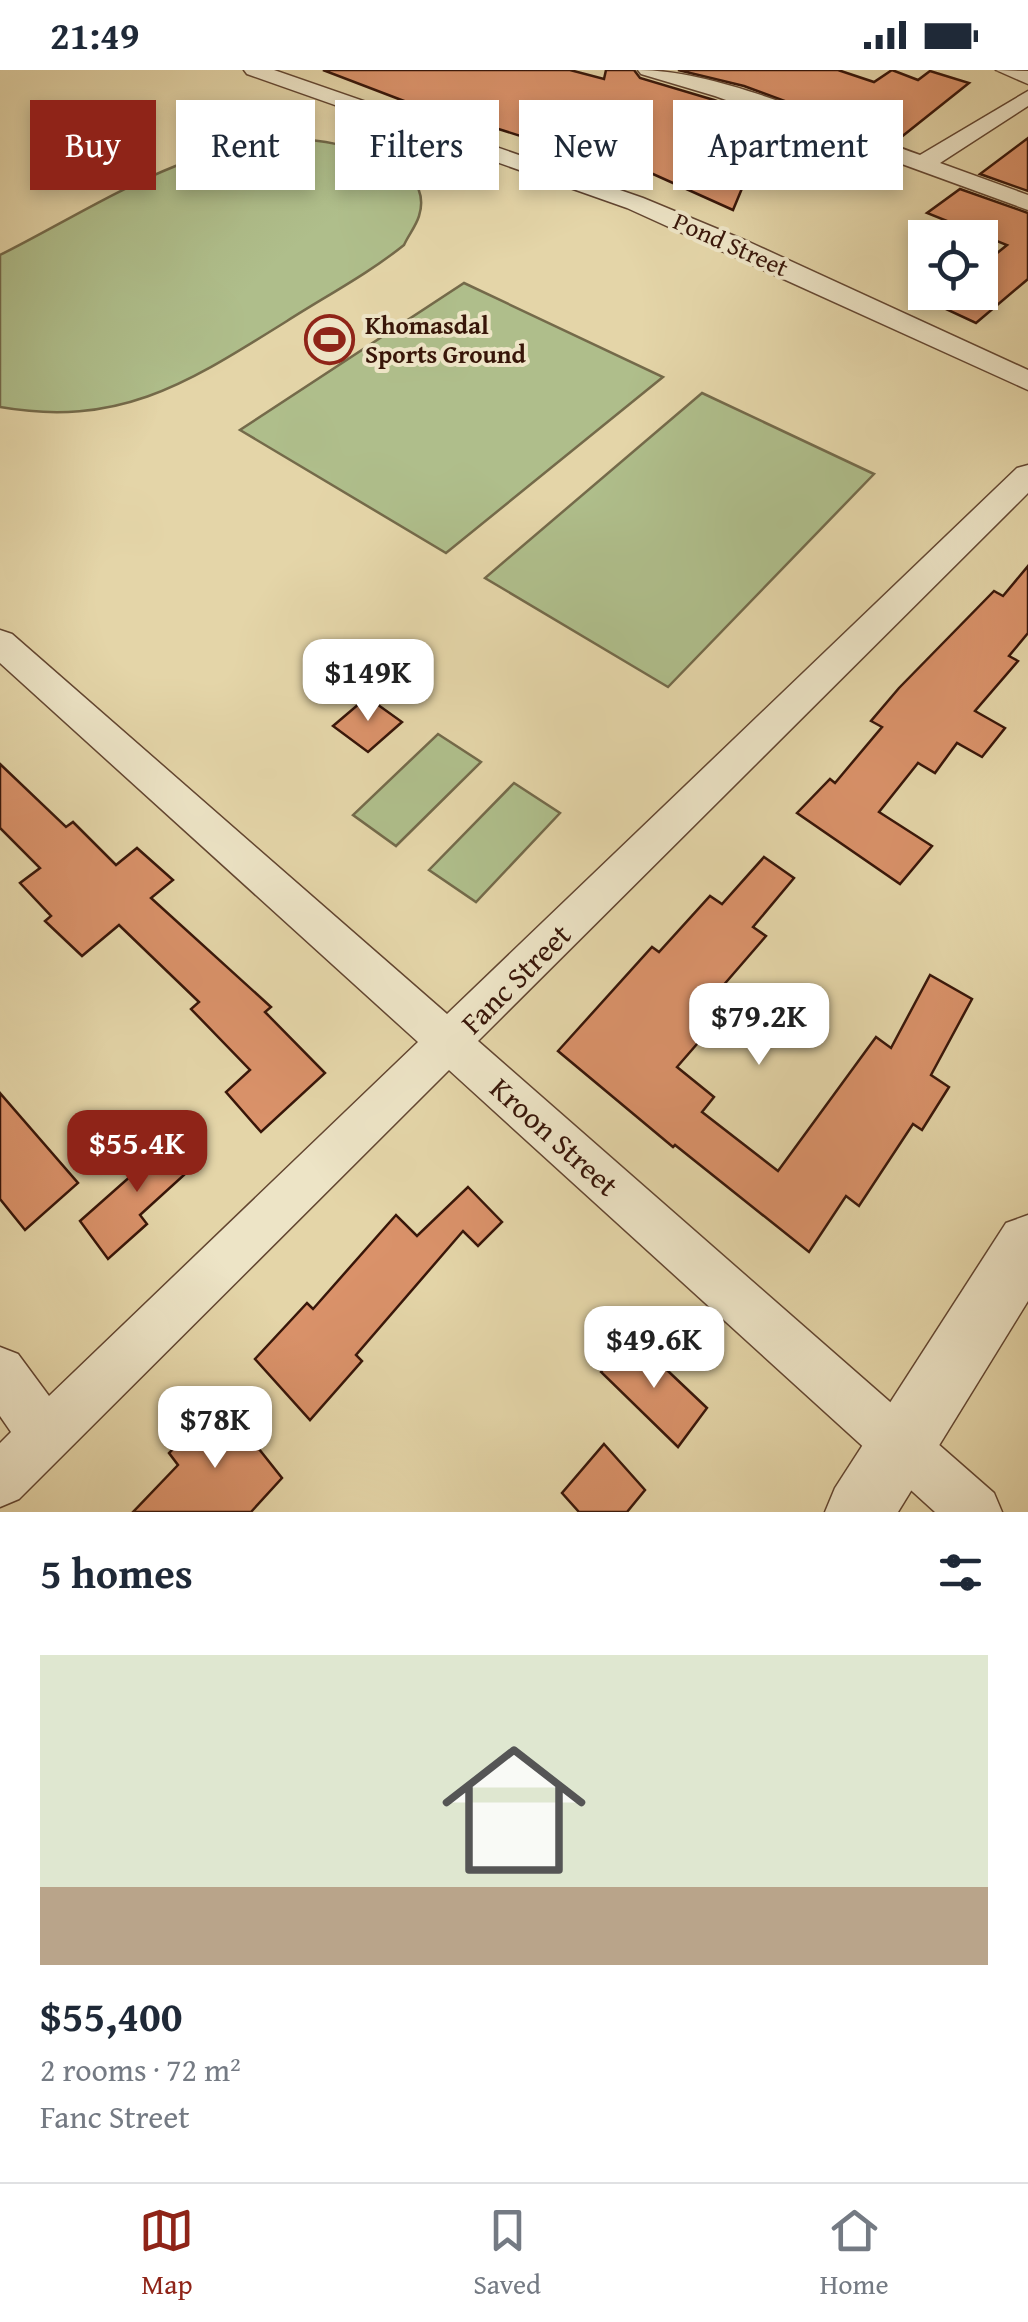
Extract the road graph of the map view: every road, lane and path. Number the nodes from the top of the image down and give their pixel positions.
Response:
1 (254, 70) edge
2 (648, 70) edge
3 (1006, 70) edge
4 (1028, 78) edge
5 (1028, 98) edge
6 (925, 162) junction
7 (1028, 202) edge
8 (1028, 381) edge
9 (1028, 475) edge
10 (0, 642) edge
11 (450, 1044) junction
12 (1028, 1245) edge
13 (0, 1372) edge
14 (46, 1434) junction
15 (902, 1445) junction
16 (0, 1480) edge
17 (859, 1512) edge
18 (974, 1512) edge

1 - 8 street, Pond Street
2 - 6 street
3 - 4 street
5 - 6 street
6 - 7 street
9 - 11 street, Fanc Street
10 - 11 street, Kroon Street
11 - 14 street, Fanc Street
11 - 15 street, Kroon Street
12 - 15 street
13 - 14 street
14 - 16 street, Fanc Street
15 - 17 street
15 - 18 street, Kroon Street

